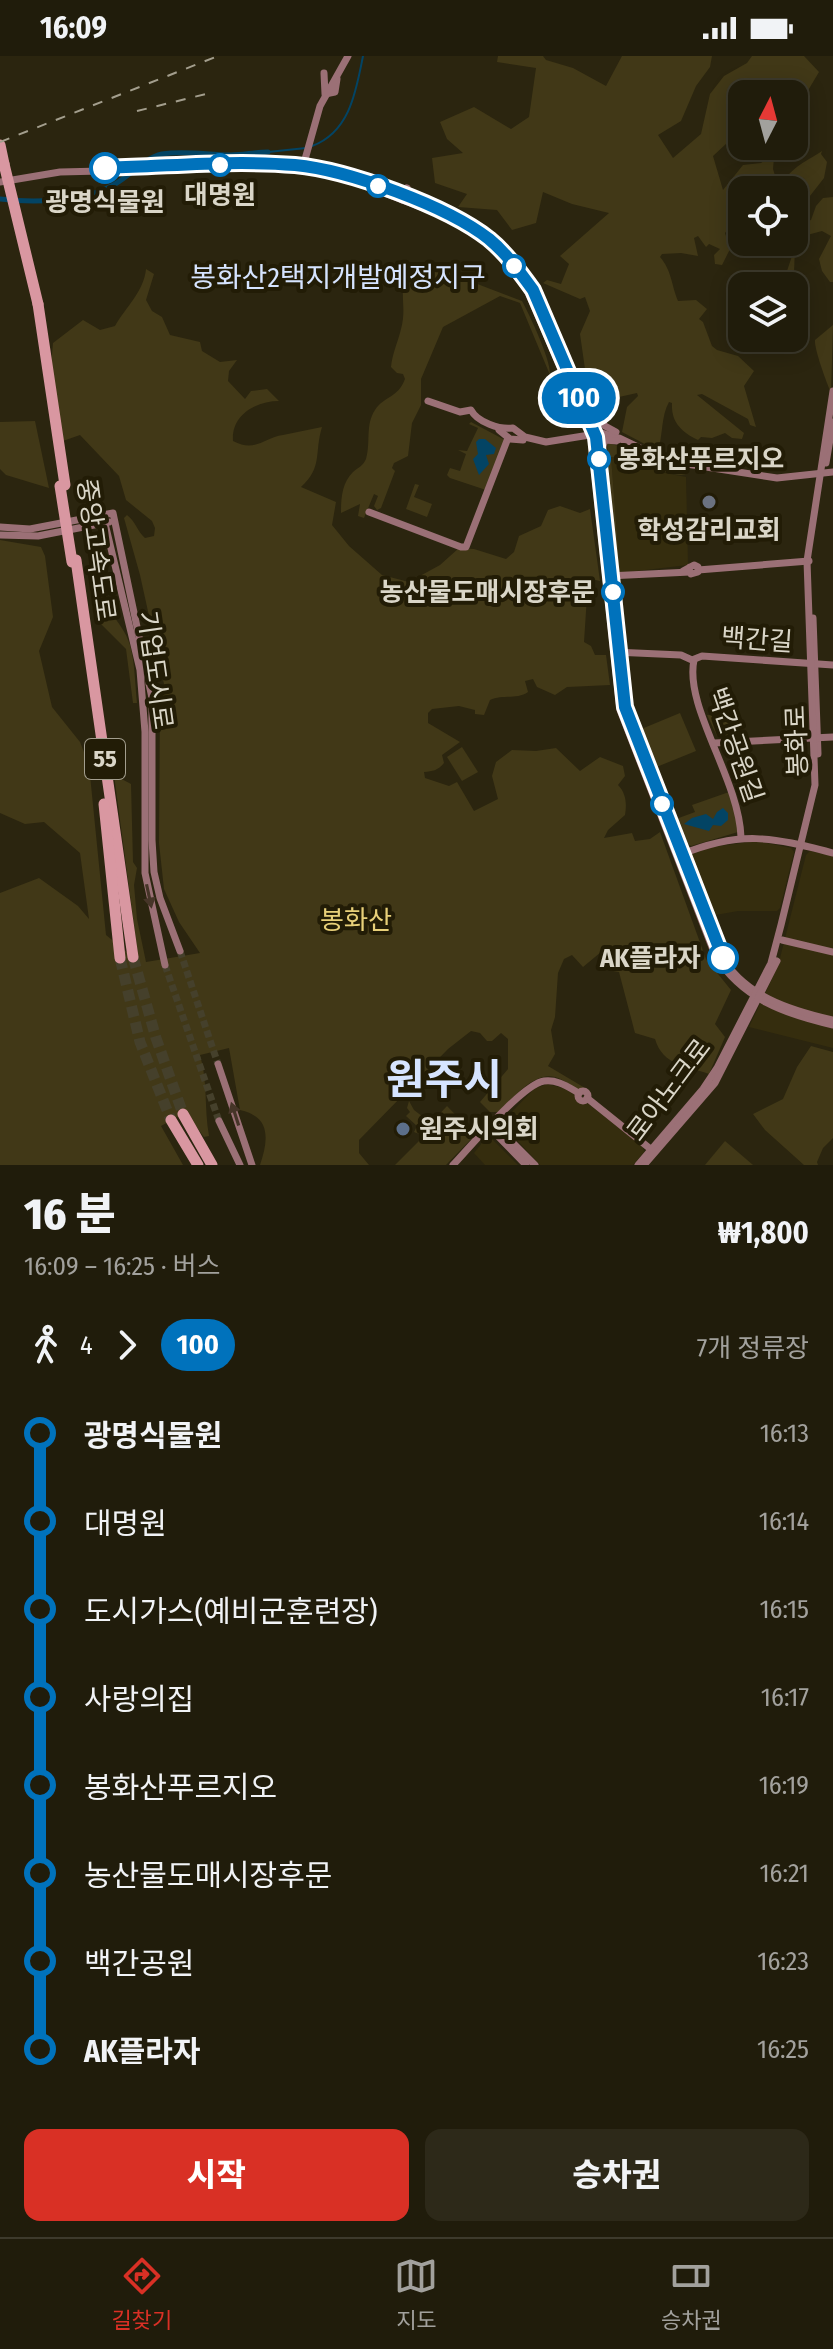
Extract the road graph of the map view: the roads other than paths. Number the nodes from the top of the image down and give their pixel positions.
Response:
1 (349, 56) edge
2 (324, 73) dead end
3 (325, 94) junction
4 (0, 145) edge
5 (305, 155) junction
6 (1, 162) edge
7 (292, 165) junction
8 (212, 167) junction
9 (302, 168) junction
10 (317, 168) junction
11 (0, 180) edge
12 (404, 194) junction
13 (833, 391) edge
14 (580, 399) junction
15 (428, 401) dead end
16 (833, 422) edge
17 (592, 435) junction
18 (512, 436) junction
19 (617, 441) junction
20 (657, 457) junction
21 (600, 463) junction
22 (692, 467) junction
23 (826, 476) edge
24 (369, 512) dead end
25 (104, 519) junction
26 (0, 527) edge
27 (83, 528) junction
28 (0, 535) edge
29 (111, 543) junction
30 (74, 561) junction
31 (809, 561) junction
32 (608, 576) junction
33 (616, 652) junction
34 (692, 657) junction
35 (812, 664) junction
36 (833, 665) edge
37 (833, 737) edge
38 (815, 738) junction
39 (714, 743) junction
40 (741, 837) junction
41 (803, 845) junction
42 (833, 853) edge
43 (680, 855) junction
44 (782, 940) junction
45 (180, 951) tunnel mouth
46 (833, 952) edge
47 (133, 957) tunnel mouth
48 (120, 958) tunnel mouth
49 (165, 965) tunnel mouth
50 (764, 976) junction
51 (742, 982) junction
52 (757, 995) junction
53 (833, 1023) edge
54 (218, 1064) tunnel mouth
55 (508, 1108) junction
56 (183, 1114) tunnel mouth
57 (171, 1120) tunnel mouth
58 (219, 1121) tunnel mouth
59 (491, 1125) junction
60 (474, 1143) junction
61 (511, 1145) junction
62 (652, 1150) junction
63 (198, 1165) edge
64 (212, 1165) edge
65 (240, 1165) edge
66 (252, 1165) edge
67 (453, 1165) edge
68 (526, 1165) edge
69 (535, 1165) edge
70 (638, 1165) edge
71 (644, 1165) edge

1 - 3 street
1 - 3 street
2 - 3 street
3 - 5 street
4 - 6 highway, 중앙고속도로
5 - 7 street
5 - 9 street
5 - 10 street
6 - 30 highway, 중앙고속도로 / 55, bridge
7 - 8 street
7 - 9 street
8 - 9 street
8 - 11 street
9 - 10 street
9 - 12 street
10 - 12 street
12 - 14 street
12 - 17 street
13 - 23 street, 봉화로
14 - 17 street
14 - 20 street
15 - 18 street
16 - 23 street, 봉화로
17 - 18 street
17 - 19 street
17 - 20 street
17 - 21 street
17 - 32 street
18 - 24 street
19 - 21 street
19 - 22 street
20 - 22 street
21 - 32 street
22 - 23 street
23 - 31 street, 봉화로
25 - 26 street
25 - 27 street
25 - 29 street, 기업도시로
25 - 45 street, 기업도시로
27 - 28 street
27 - 29 street
29 -> 49 street, 기업도시로
30 - 47 highway, 중앙고속도로 / 55
30 - 48 highway, 중앙고속도로 / 55
31 - 32 street
31 - 35 street, 봉화로
32 - 33 street
33 - 34 street, 백간길
33 - 43 street
34 - 35 street, 백간길
34 - 39 street, 백간공원길
35 - 36 street, 백간길
35 - 38 street, 봉화로
37 - 38 street
38 - 39 street, 봉화로
38 - 41 street, 봉화로
39 - 40 street, 백간공원길
40 - 41 street
40 - 43 street
41 - 42 street
41 - 44 street, 봉화로
41 - 50 street, 봉화로
43 - 51 street
43 - 52 street
44 - 46 street
44 - 52 street, 봉화로
50 - 51 street
50 - 52 street, 봉화로
51 - 52 street
52 - 53 street
52 - 62 street, 로아노크로
66 -> 54 street
55 - 59 street
55 - 61 street
55 - 62 street
56 - 64 highway
57 - 63 highway
58 - 65 street
59 - 60 street
59 - 61 street
60 - 61 street
60 - 67 street
61 - 68 street
61 - 69 street
62 - 70 street, 로아노크로
62 - 71 street, 로아노크로

